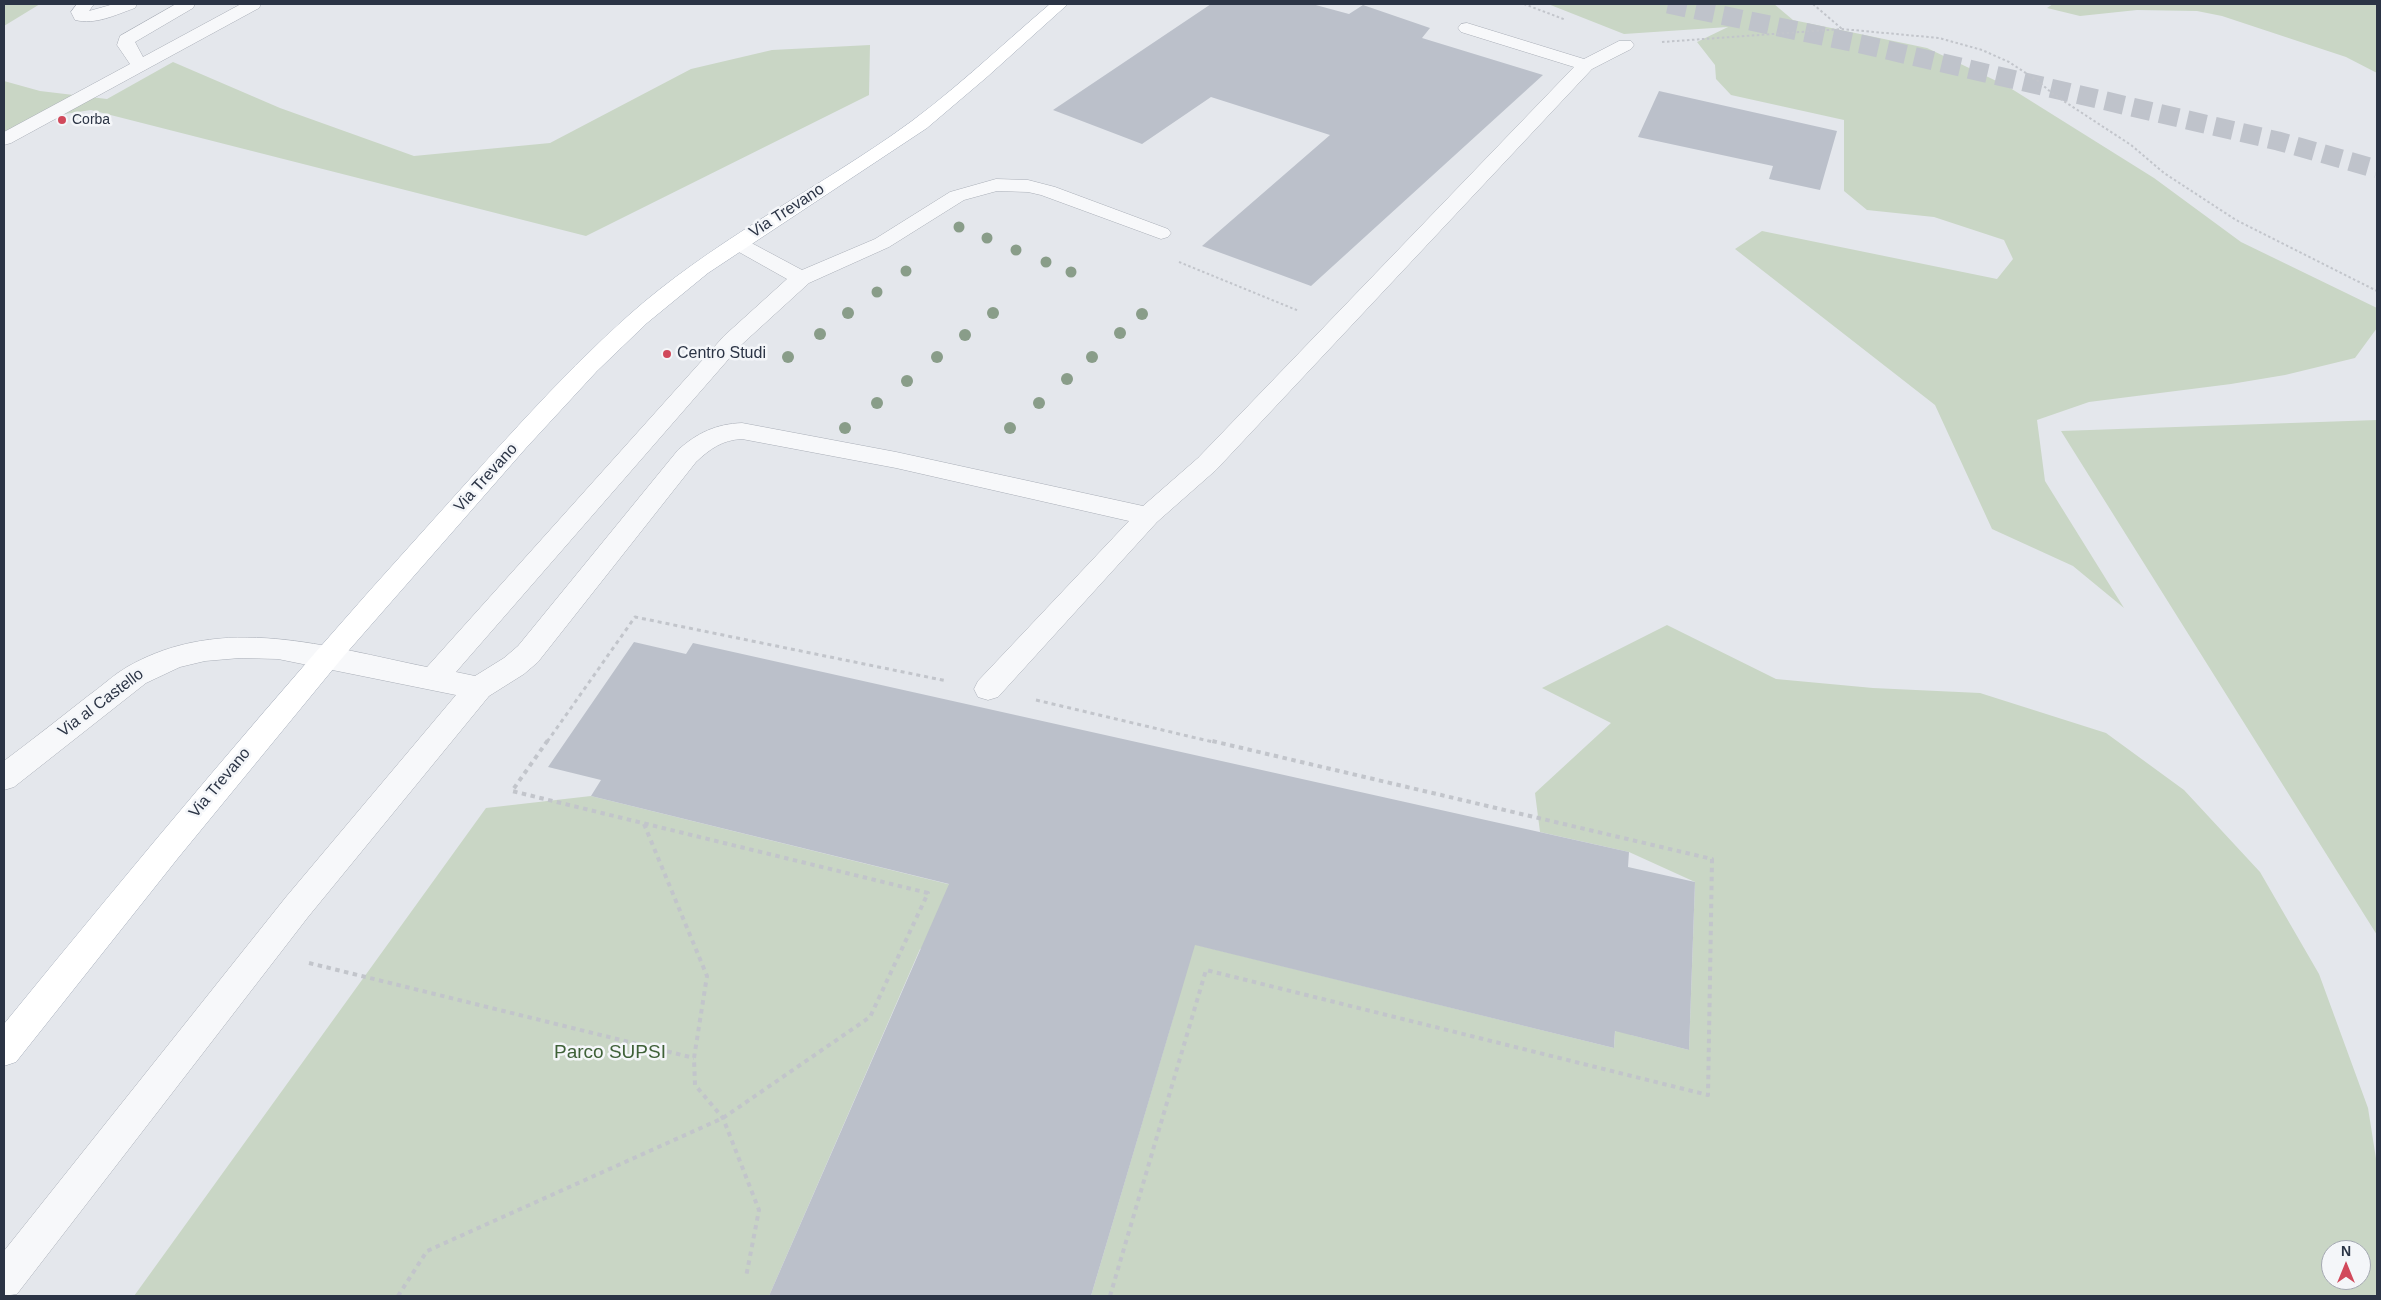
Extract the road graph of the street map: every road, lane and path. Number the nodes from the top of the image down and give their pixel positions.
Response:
1 (86, 4) edge
2 (129, 4) edge
3 (187, 4) edge
4 (253, 4) edge
5 (1060, 4) edge
6 (1813, 4) edge
7 (1467, 28) dead end
8 (1842, 29) junction
9 (1625, 45) joint
10 (139, 64) junction
11 (1586, 65) junction
12 (4, 139) edge
13 (1161, 233) dead end
14 (737, 244) junction
15 (1202, 272) dead end
16 (801, 278) junction
17 (2377, 291) edge
18 (1338, 327) junction
19 (1148, 516) junction
20 (326, 657) junction
21 (434, 678) junction
22 (479, 688) junction
23 (988, 689) junction
24 (4, 778) edge
25 (644, 824) junction
26 (260, 951) junction
27 (4, 1050) edge
28 (694, 1058) junction
29 (723, 1118) junction
30 (746, 1277) dead end
31 (4, 1281) edge
32 (398, 1296) edge
33 (1110, 1296) edge

1 - 2 street
3 - 10 street
4 - 10 street
5 - 14 main road, Via Trevano
6 - 8 path
7 - 11 street
8 - 9 path
8 - 17 path
9 - 11 street
10 - 12 street
11 - 18 street
13 - 16 street
14 - 16 street
14 - 20 main road, Via Trevano
15 - 18 path
16 - 21 street
18 - 19 street
19 - 22 street
19 - 23 street
20 - 21 street, Via al Castello
20 - 24 street, Via al Castello
20 - 27 main road, Via Trevano
21 - 22 street, Via al Castello
22 - 26 street
23 - 25 path
23 - 33 path
25 - 28 path
25 - 29 path
26 - 28 path
26 - 31 street
28 - 29 path
29 - 30 path
29 - 32 path

